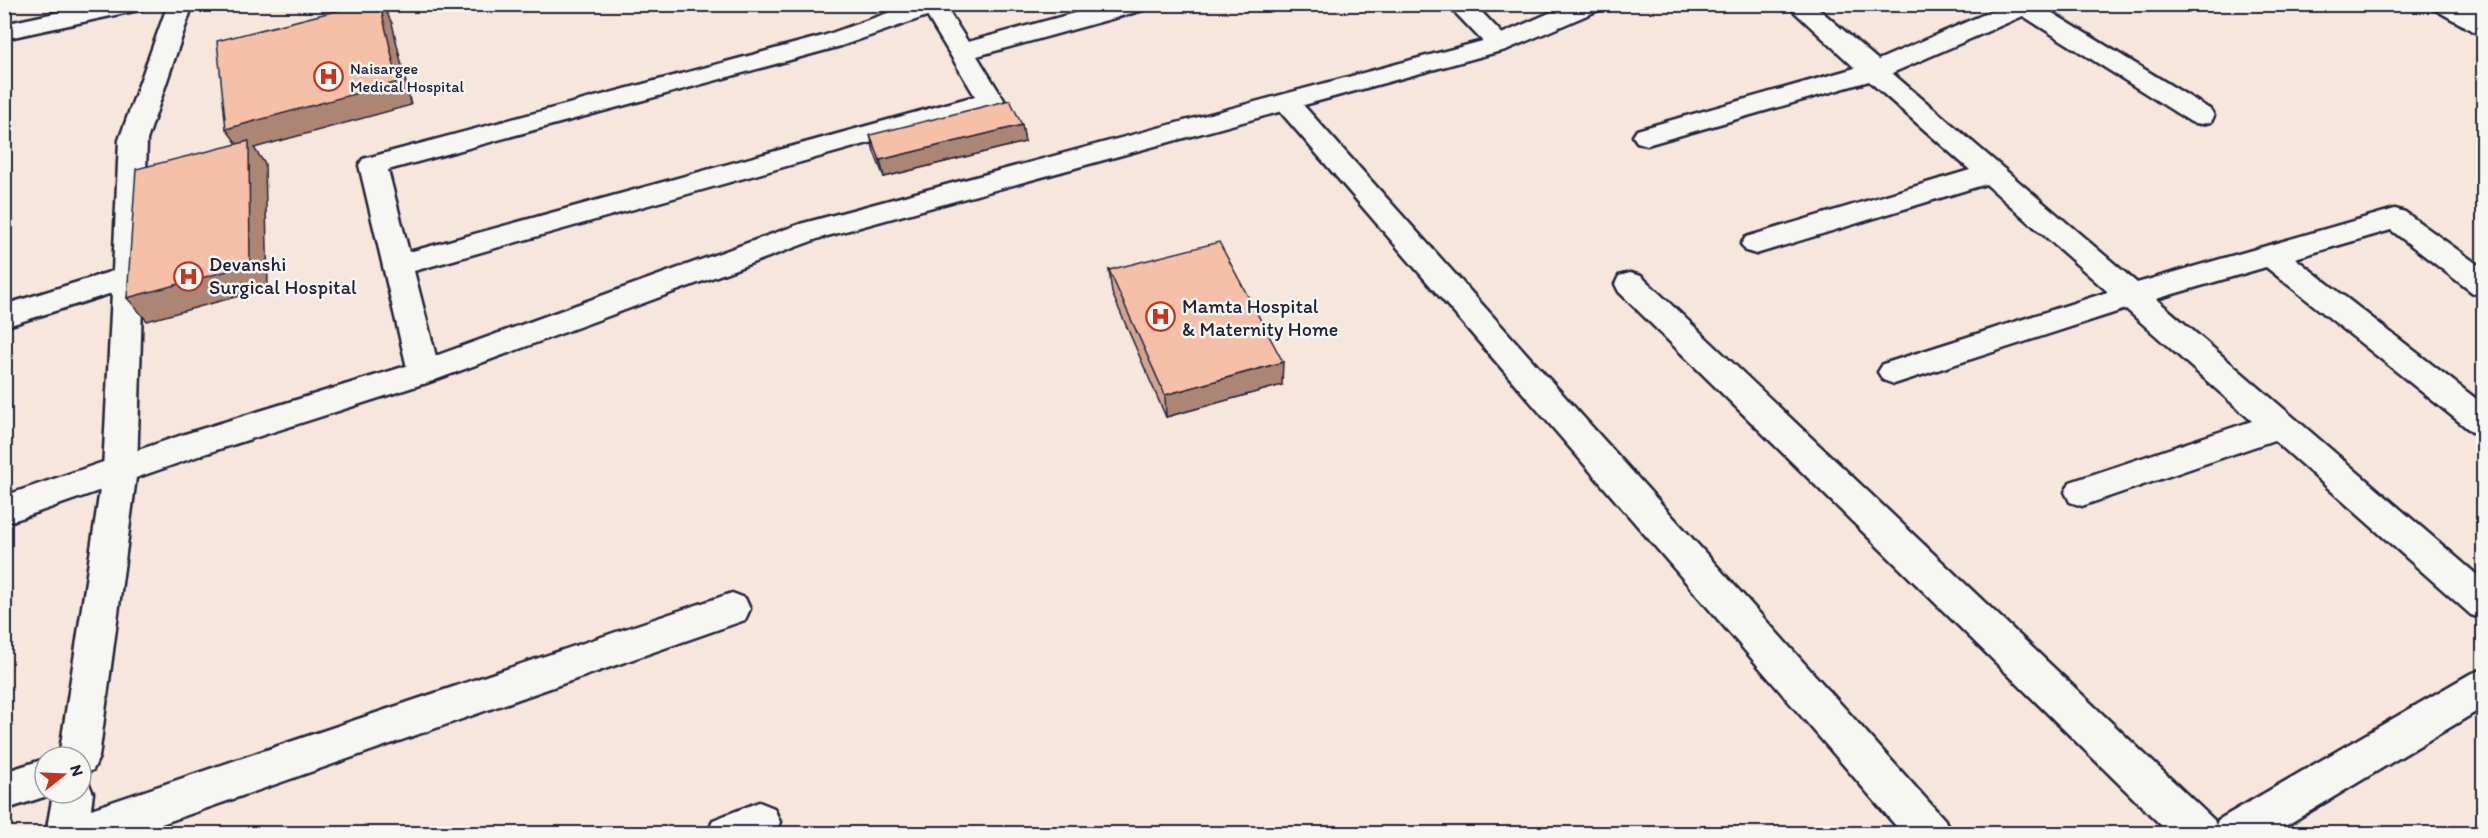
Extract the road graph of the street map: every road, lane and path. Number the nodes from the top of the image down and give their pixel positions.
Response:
1 (134, 4) edge
2 (181, 4) edge
3 (1138, 4) edge
4 (1459, 4) edge
5 (1592, 4) edge
6 (1798, 4) edge
7 (934, 5) edge
8 (2025, 5) edge
9 (2484, 7) edge
10 (102, 8) edge
11 (2451, 9) edge
12 (2484, 27) edge
13 (4, 32) edge
14 (1499, 44) junction
15 (962, 52) junction
16 (1874, 71) junction
17 (1287, 103) junction
18 (2201, 116) dead end
19 (1647, 136) dead end
20 (1991, 173) junction
21 (1756, 244) dead end
22 (2271, 256) junction
23 (398, 265) junction
24 (128, 277) junction
25 (1630, 284) dead end
26 (2484, 285) edge
27 (2131, 296) junction
28 (4, 316) edge
29 (424, 372) junction
30 (1894, 372) dead end
31 (2484, 423) edge
32 (2278, 424) junction
33 (120, 470) junction
34 (2082, 492) dead end
35 (4, 510) edge
36 (2484, 604) edge
37 (732, 609) dead end
38 (2484, 686) edge
39 (81, 745) edge
40 (33, 782) edge
41 (4, 791) edge
42 (71, 805) edge
43 (67, 834) edge
44 (75, 834) edge
45 (1930, 834) edge
46 (2199, 834) edge
47 (2233, 834) edge

1 - 10 street
2 - 24 street
3 - 15 street
4 - 14 street
5 - 14 street
6 - 16 street
7 - 15 street
7 - 23 street
8 - 16 street
8 - 18 street
9 - 11 street
10 - 13 street
11 - 12 street
14 - 17 street
15 - 23 street
16 - 19 street
16 - 20 street
17 - 29 street
17 - 45 street
20 - 21 street
20 - 27 street
22 - 26 street
22 - 27 street
22 - 31 street
23 - 29 street
24 - 28 street
24 - 33 street
25 - 46 street
27 - 30 street
27 - 32 street
29 - 33 street
32 - 34 street
32 - 36 street
33 - 35 street
33 - 39 street
37 - 44 street
38 - 47 street
40 - 41 street
42 - 43 street

